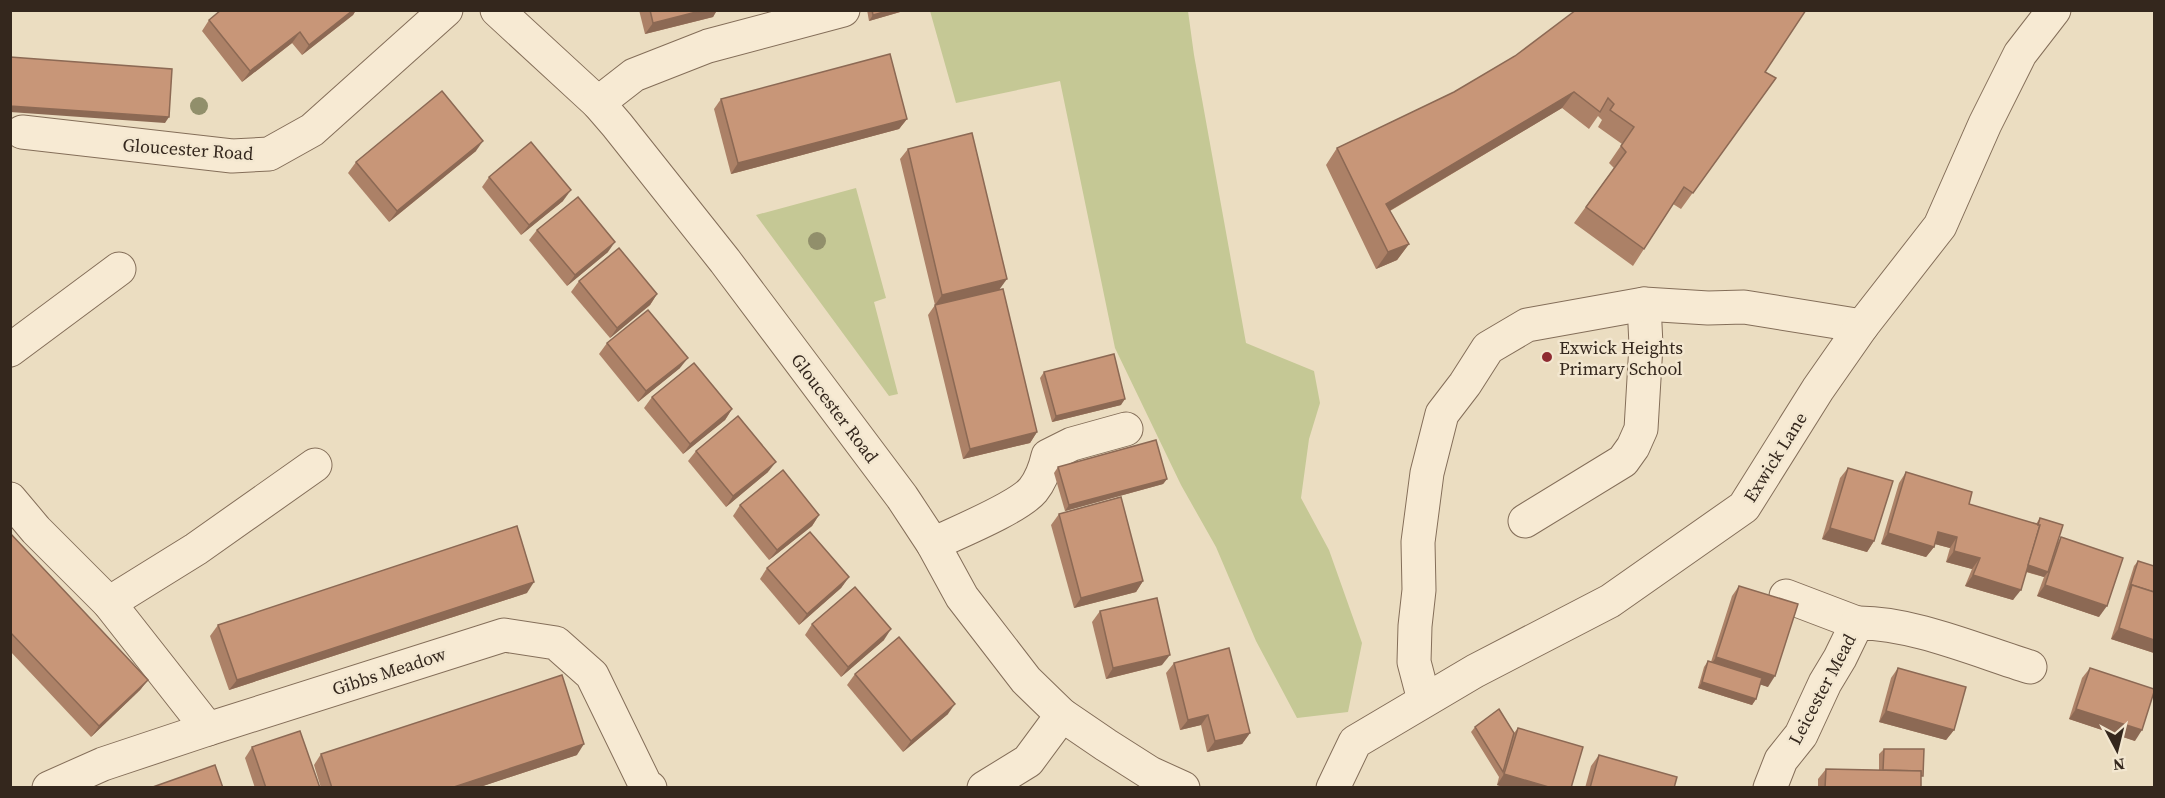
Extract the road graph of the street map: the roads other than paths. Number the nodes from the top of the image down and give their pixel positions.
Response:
1 (446, 10) edge
2 (497, 10) edge
3 (843, 10) edge
4 (2054, 10) edge
5 (598, 103) junction
6 (22, 132) dead end
7 (119, 269) dead end
8 (1644, 304) junction
9 (1862, 326) junction
10 (10, 350) edge
11 (1125, 429) dead end
12 (315, 465) dead end
13 (10, 500) edge
14 (1525, 521) dead end
15 (933, 544) junction
16 (1786, 596) dead end
17 (109, 603) junction
18 (1857, 623) junction
19 (2030, 667) dead end
20 (1424, 700) junction
21 (1062, 715) junction
22 (208, 729) junction
23 (49, 788) edge
24 (650, 788) edge
25 (984, 788) edge
26 (1183, 788) edge
27 (1333, 788) edge
28 (1770, 788) edge

1 - 6 street, Gloucester Road
2 - 5 street, Gloucester Road
3 - 5 street
4 - 9 street, Exwick Lane
5 - 15 street, Gloucester Road
7 - 10 street
8 - 9 street
8 - 14 street
8 - 20 street
9 - 20 street, Exwick Lane
11 - 15 street
12 - 17 street
13 - 17 street
15 - 21 street, Gloucester Road
16 - 18 street, Leicester Mead
17 - 22 street
18 - 19 street, Leicester Mead
18 - 28 street, Leicester Mead
20 - 27 street, Exwick Lane
21 - 25 street
21 - 26 street, Gloucester Road
22 - 23 street, Gibbs Meadow
22 - 24 street, Gibbs Meadow

